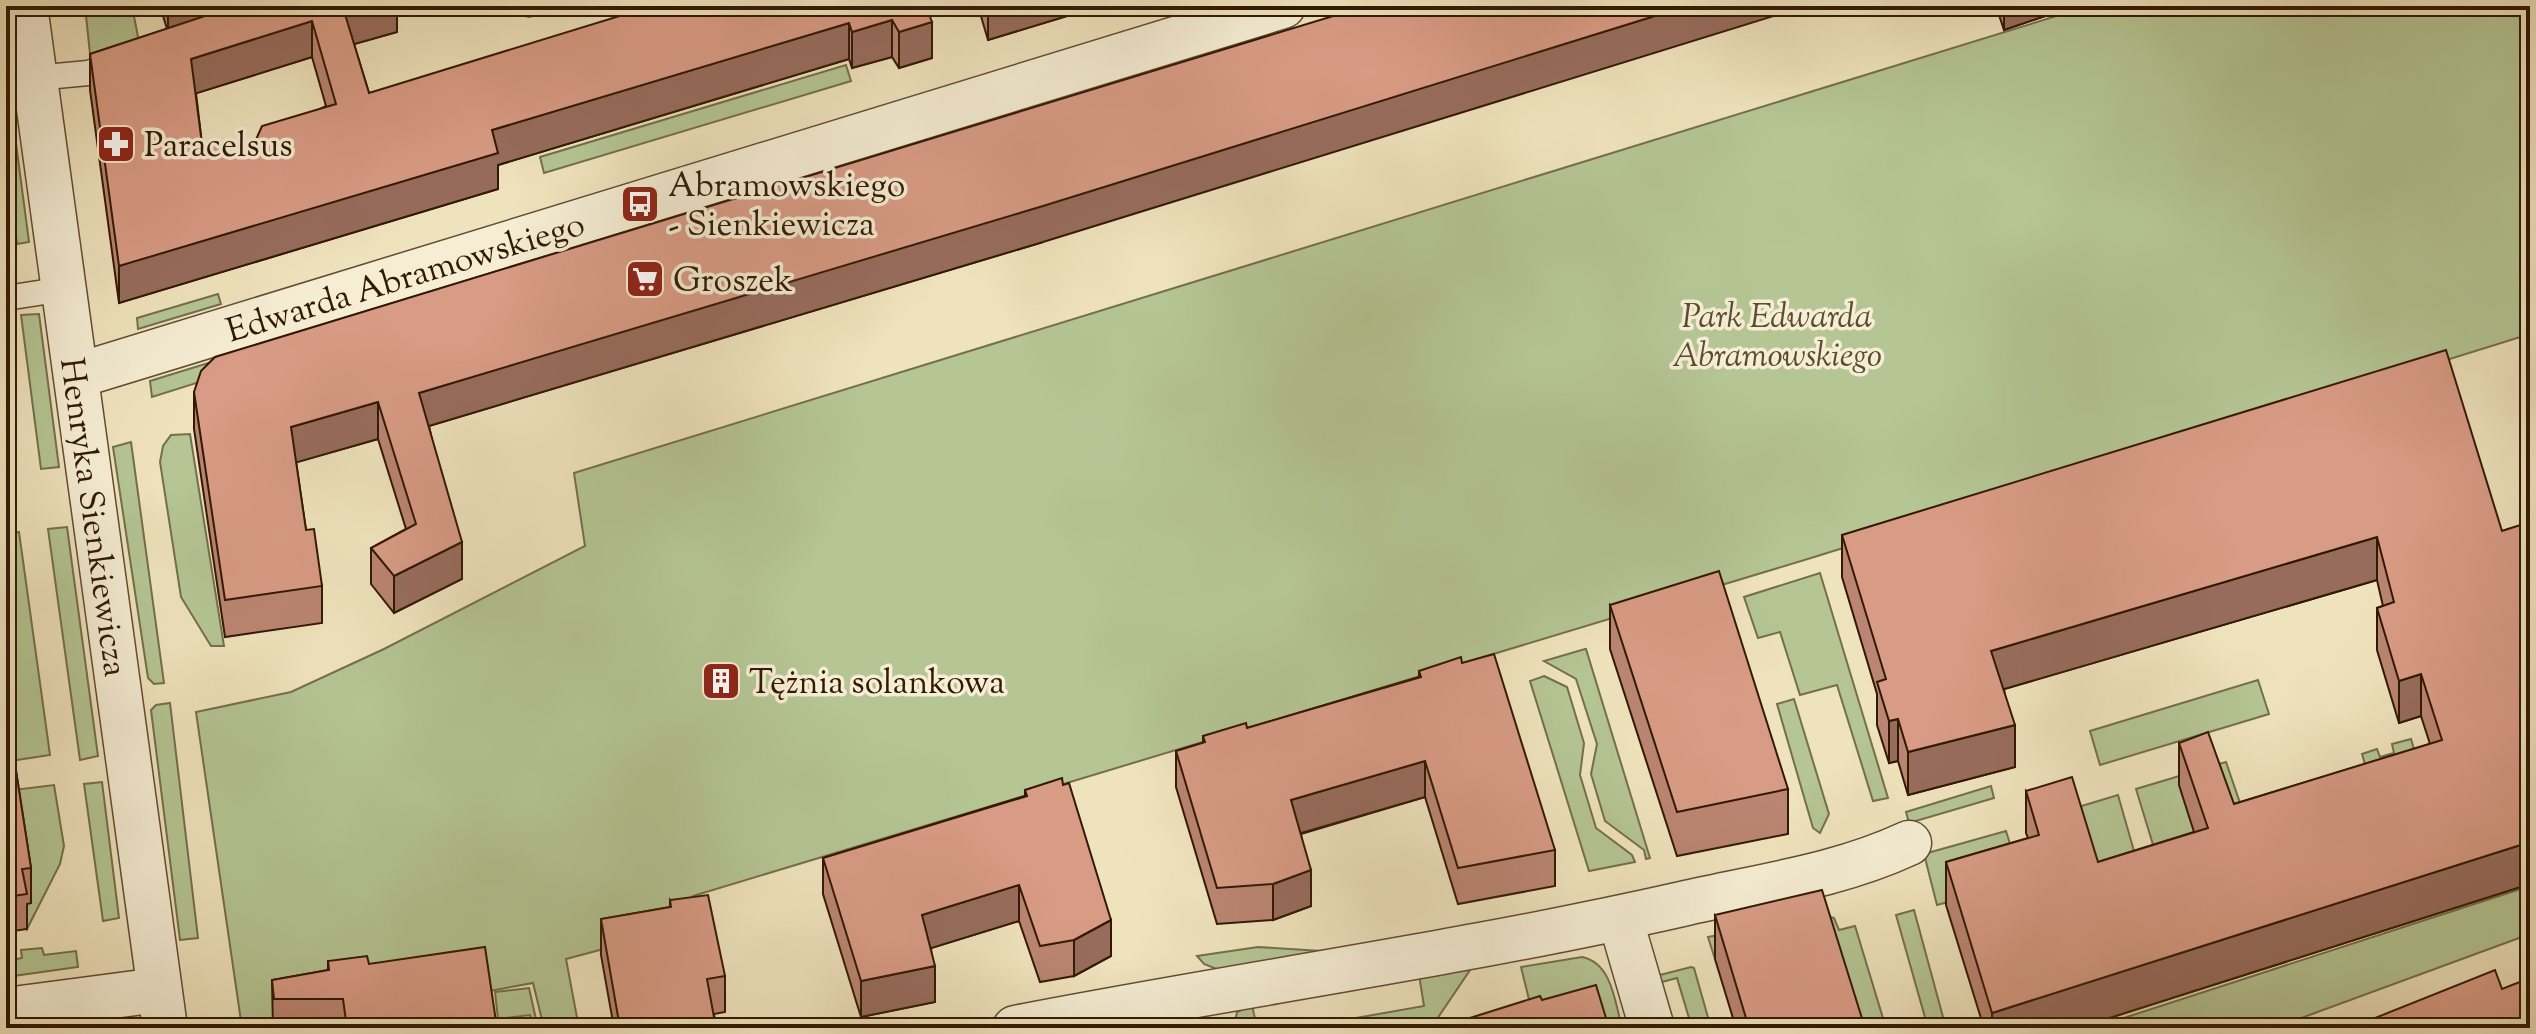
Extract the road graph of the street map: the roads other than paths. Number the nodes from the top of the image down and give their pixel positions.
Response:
1 (25, 6) edge
2 (1283, 6) edge
3 (148, 54) edge
4 (35, 78) junction
5 (64, 289) junction
6 (6, 298) edge
7 (76, 376) junction
8 (1909, 843) dead end
9 (1620, 918) junction
10 (162, 1009) edge
11 (6, 1010) edge
12 (1015, 1028) edge
13 (1652, 1028) edge

1 - 4 street, Henryka Sienkiewicza
2 - 7 street, Edwarda Abramowskiego
3 - 4 lane
4 - 5 street, Henryka Sienkiewicza
5 - 6 lane
5 - 7 street, Henryka Sienkiewicza
7 - 10 street, Henryka Sienkiewicza
8 - 9 street
9 - 12 street
9 - 13 street
10 - 11 street

